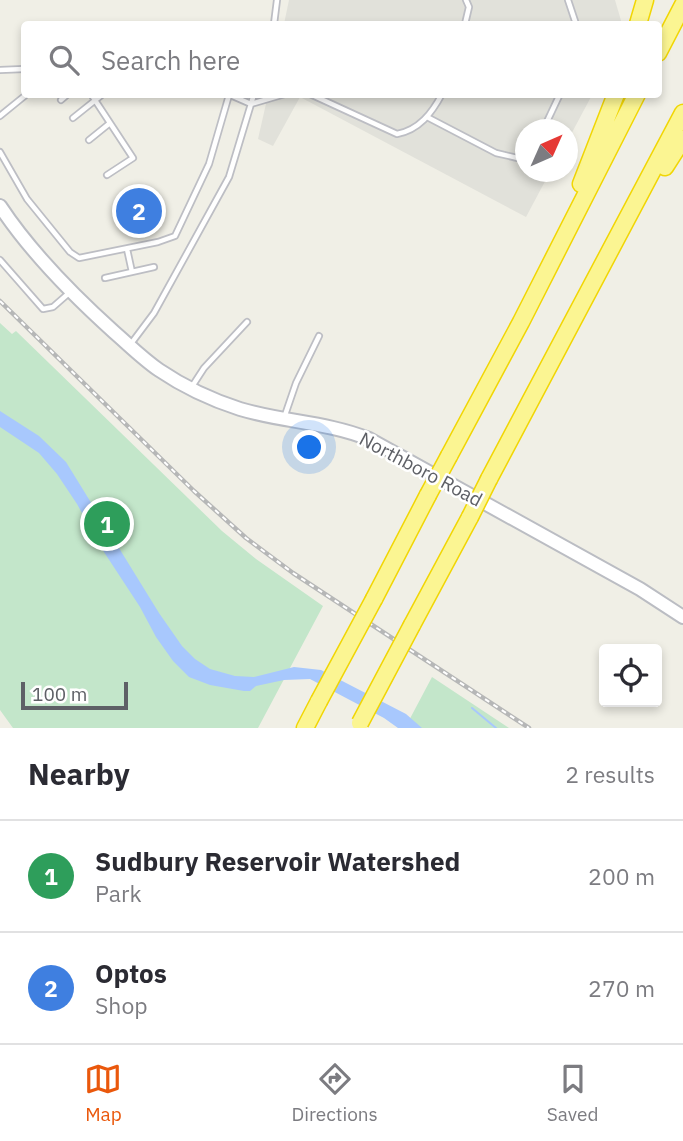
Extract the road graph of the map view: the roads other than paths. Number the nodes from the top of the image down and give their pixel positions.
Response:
1 (277, 0) edge
2 (466, 0) edge
3 (568, 0) edge
4 (645, 0) edge
5 (683, 5) edge
6 (274, 21) edge
7 (467, 21) edge
8 (575, 21) edge
9 (639, 21) edge
10 (662, 47) edge
11 (0, 69) edge
12 (21, 69) edge
13 (22, 98) edge
14 (63, 98) edge
15 (98, 98) edge
16 (228, 98) edge
17 (236, 98) edge
18 (253, 98) edge
19 (271, 98) edge
20 (319, 98) edge
21 (439, 98) edge
22 (558, 98) edge
23 (614, 98) edge
24 (635, 98) edge
25 (61, 100) dead end
26 (95, 100) junction
27 (251, 104) junction
28 (683, 113) edge
29 (0, 116) edge
30 (427, 117) junction
31 (73, 118) dead end
32 (548, 119) edge
33 (110, 122) junction
34 (89, 139) dead end
35 (683, 139) edge
36 (0, 152) edge
37 (515, 157) edge
38 (107, 175) dead end
39 (0, 206) edge
40 (127, 248) junction
41 (0, 260) edge
42 (154, 267) dead end
43 (132, 272) junction
44 (105, 278) dead end
45 (593, 282) junction
46 (71, 291) junction
47 (247, 322) dead end
48 (521, 322) junction
49 (319, 336) dead end
50 (130, 346) junction
51 (191, 389) junction
52 (284, 418) junction
53 (683, 617) edge
54 (359, 726) edge
55 (305, 728) edge

1 - 6 lane
2 - 7 lane
3 - 8 lane
4 - 9 highway
5 - 10 highway
11 - 12 lane
13 - 29 lane
14 - 25 lane
15 - 26 lane
16 - 40 lane
17 - 27 lane
18 - 27 lane
19 - 27 lane
20 - 30 lane
21 - 30 lane
22 - 32 lane
23 - 48 highway
24 - 48 highway
26 - 31 lane
26 - 33 lane
27 - 50 lane
28 - 45 highway
30 - 37 lane
33 - 34 lane
33 - 38 lane
35 - 45 highway
36 - 40 lane
39 - 46 main road, Northboro Road
40 - 43 lane
41 - 46 lane
42 - 43 lane
43 - 44 lane
45 - 54 highway, bridge
46 - 50 main road, Northboro Road
47 - 51 lane
48 - 55 highway, bridge
49 - 52 lane
50 - 51 main road, Northboro Road
51 - 52 main road, Northboro Road
52 - 53 main road, Northboro Road

